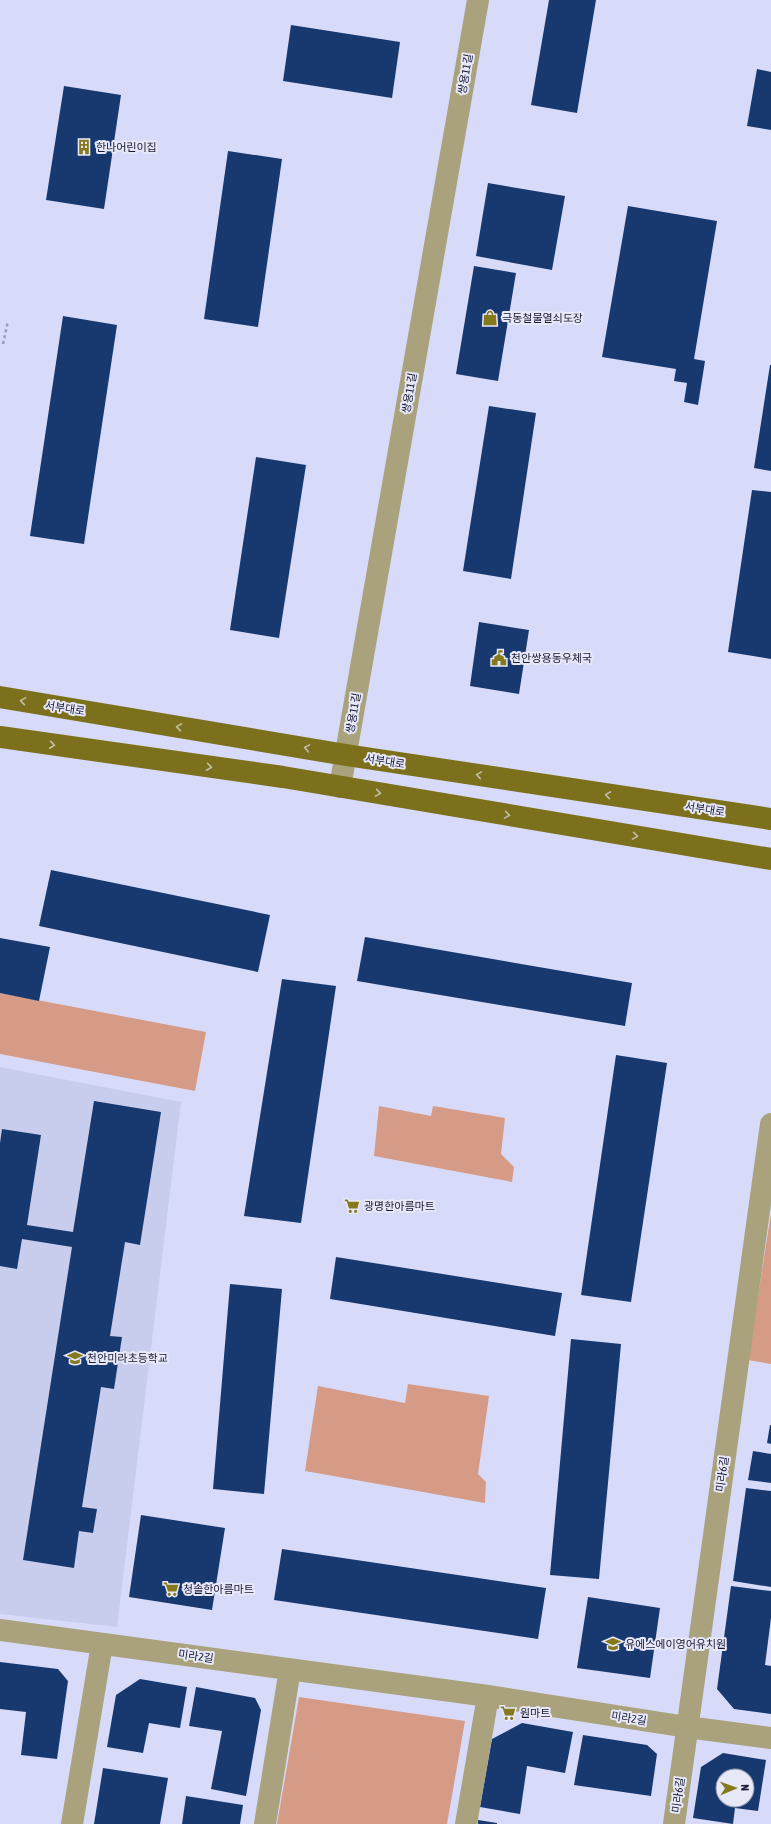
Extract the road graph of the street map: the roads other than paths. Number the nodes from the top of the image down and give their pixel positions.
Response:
1 (478, 0) edge
2 (0, 697) edge
3 (0, 738) edge
4 (346, 755) junction
5 (340, 787) junction
6 (771, 819) edge
7 (771, 859) edge
8 (771, 1124) edge
9 (0, 1630) edge
10 (102, 1644) junction
11 (290, 1669) junction
12 (488, 1696) junction
13 (687, 1727) junction
14 (771, 1738) edge
15 (72, 1824) edge
16 (265, 1824) edge
17 (466, 1824) edge
18 (674, 1824) edge

1 - 4 street, 쌍용11길
4 -> 2 main road, 서부대로
3 -> 5 main road
4 - 5 street, 쌍용11길
6 -> 4 main road, 서부대로
5 -> 7 main road
8 - 13 street, 미라6길
9 - 10 street, 미라2길
10 - 11 street, 미라2길
10 - 15 street
11 - 12 street, 미라2길
11 - 16 street
12 - 13 street, 미라2길
12 - 17 street
13 - 14 street, 미라2길
13 - 18 street, 미라6길

